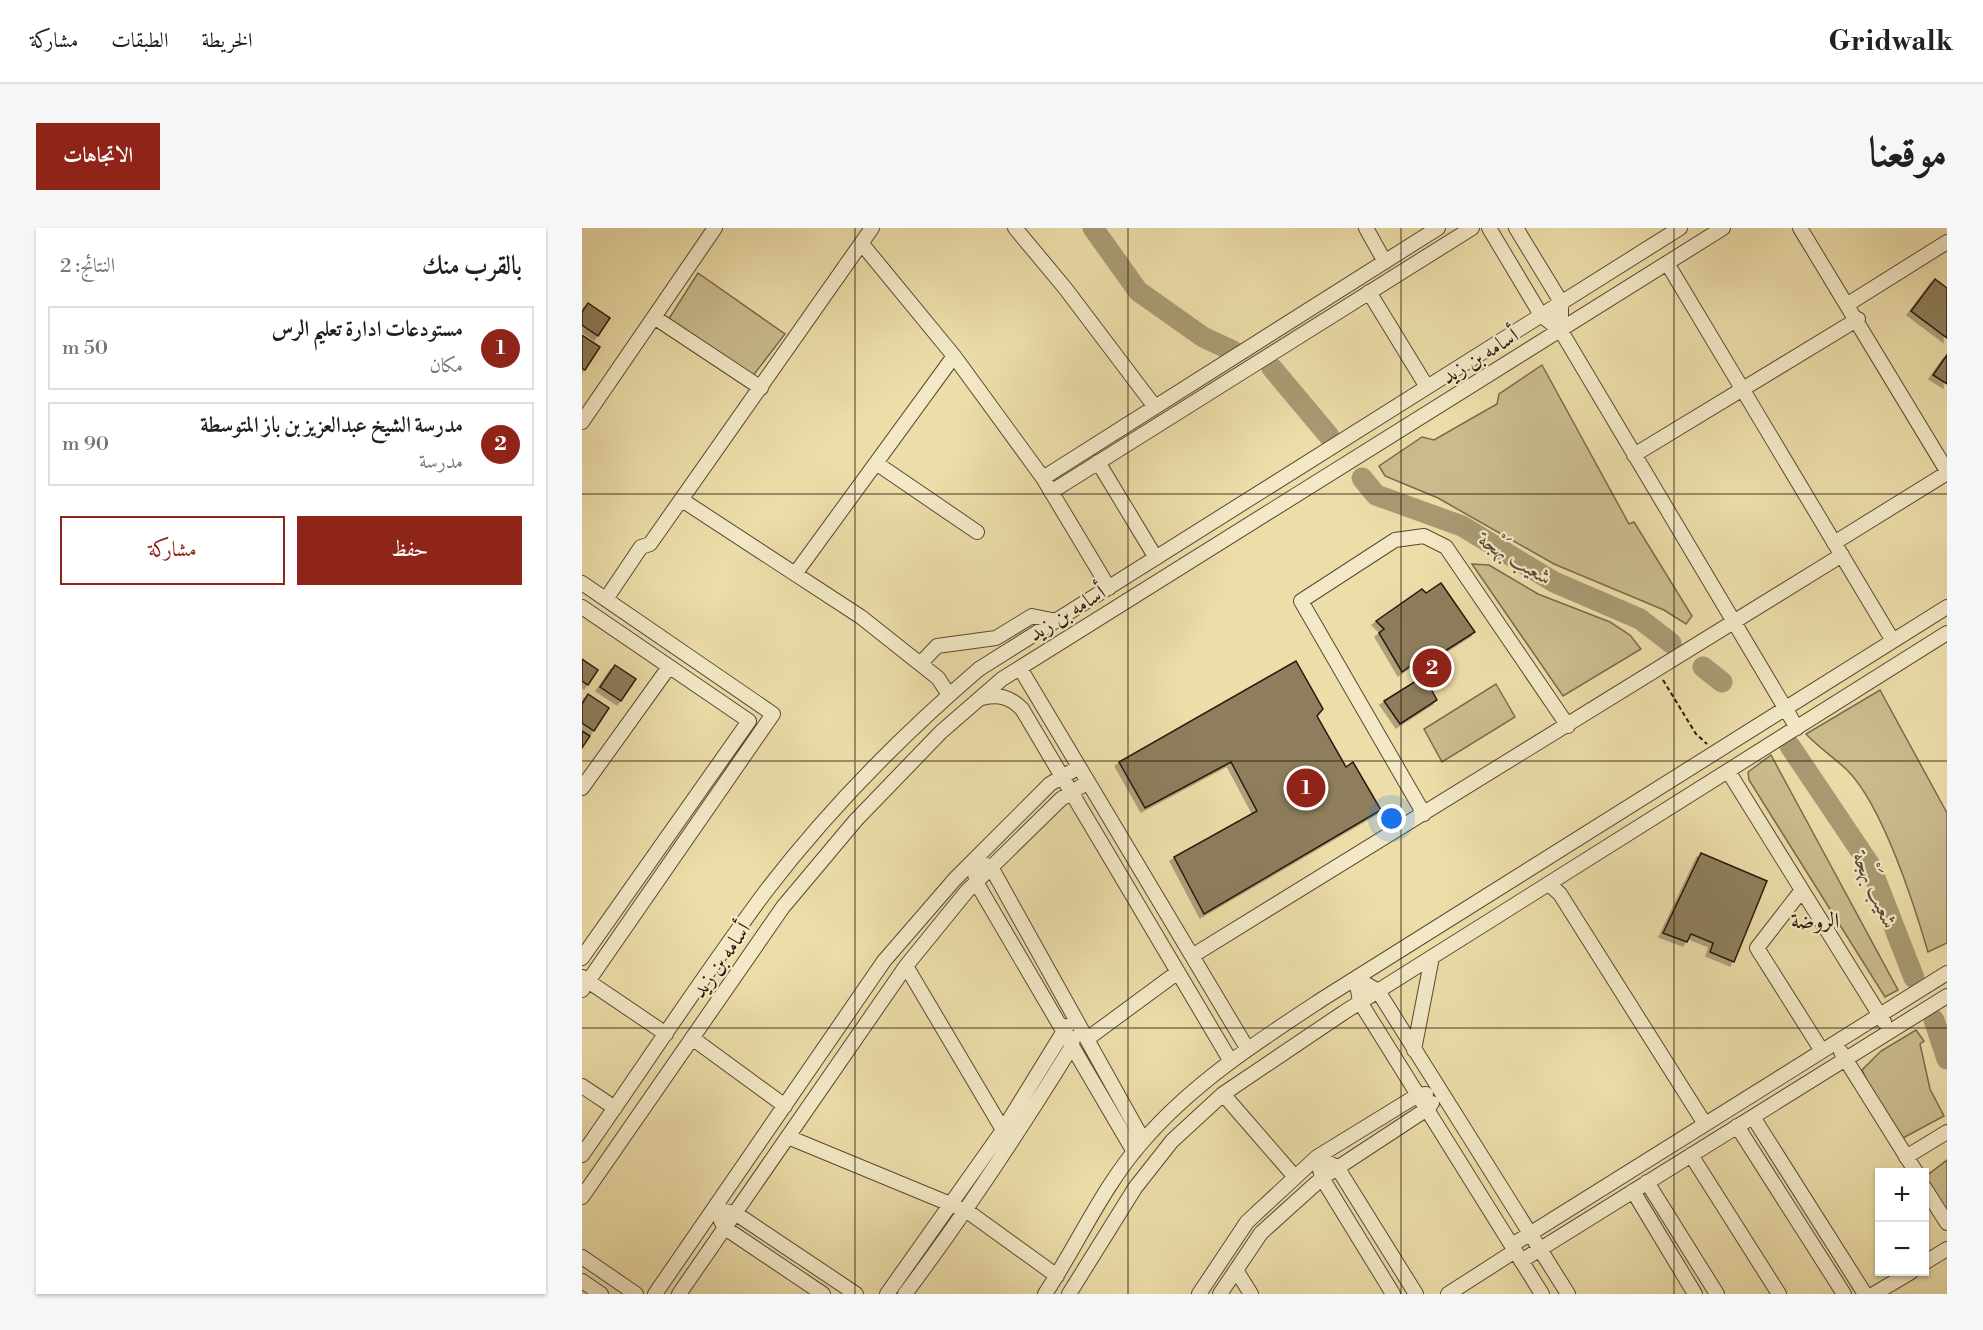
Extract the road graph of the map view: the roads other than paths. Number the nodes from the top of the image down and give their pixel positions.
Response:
1 (715, 228) edge
2 (872, 228) edge
3 (1015, 228) edge
4 (1366, 228) edge
5 (1438, 228) edge
6 (1472, 228) edge
7 (1489, 228) edge
8 (1516, 228) edge
9 (1680, 228) edge
10 (1722, 228) edge
11 (1800, 228) edge
12 (1947, 242) edge
13 (862, 244) junction
14 (1385, 262) junction
15 (1667, 262) junction
16 (1369, 292) junction
17 (1561, 302) junction
18 (1848, 304) junction
19 (1541, 315) junction
20 (654, 317) junction
21 (1858, 319) junction
22 (1561, 331) junction
23 (954, 356) junction
24 (1427, 387) junction
25 (761, 388) junction
26 (1743, 389) junction
27 (1155, 407) junction
28 (582, 422) edge
29 (1634, 455) junction
30 (1098, 462) junction
31 (876, 463) junction
32 (1947, 472) edge
33 (1043, 478) junction
34 (1051, 492) junction
35 (682, 500) junction
36 (977, 532) dead end
37 (1838, 549) junction
38 (1156, 558) junction
39 (795, 574) junction
40 (582, 583) edge
41 (1109, 588) junction
42 (606, 599) junction
43 (1947, 607) edge
44 (584, 614) edge
45 (1057, 621) junction
46 (1734, 623) junction
47 (1947, 633) edge
48 (1893, 641) junction
49 (920, 663) junction
50 (669, 667) junction
51 (1020, 668) junction
52 (949, 695) junction
53 (980, 699) junction
54 (1785, 709) junction
55 (1568, 726) junction
56 (1797, 728) junction
57 (1079, 767) junction
58 (1728, 771) junction
59 (1062, 777) junction
60 (1088, 782) junction
61 (582, 788) edge
62 (1071, 792) junction
63 (840, 802) junction
64 (1424, 814) junction
65 (856, 820) junction
66 (974, 860) junction
67 (991, 867) junction
68 (976, 882) junction
69 (1549, 884) junction
70 (1802, 890) junction
71 (1192, 956) junction
72 (1432, 957) junction
73 (582, 958) edge
74 (906, 966) junction
75 (1178, 972) junction
76 (1947, 973) edge
77 (1356, 978) junction
78 (584, 982) edge
79 (1378, 991) junction
80 (1947, 996) edge
81 (1360, 1002) junction
82 (1880, 1015) junction
83 (1075, 1019) junction
84 (1062, 1030) junction
85 (1890, 1031) junction
86 (666, 1035) junction
87 (692, 1038) junction
88 (1087, 1039) junction
89 (1835, 1043) junction
90 (1072, 1046) junction
91 (1247, 1048) junction
92 (1414, 1050) junction
93 (1822, 1051) junction
94 (1845, 1059) junction
95 (1230, 1060) junction
96 (582, 1086) edge
97 (1440, 1092) junction
98 (1223, 1094) junction
99 (1418, 1095) junction
100 (784, 1106) junction
101 (615, 1108) junction
102 (1427, 1109) junction
103 (1753, 1116) junction
104 (1706, 1124) junction
105 (1737, 1126) junction
106 (1003, 1130) junction
107 (1947, 1132) edge
108 (788, 1137) junction
109 (1143, 1140) junction
110 (1012, 1144) junction
111 (1134, 1152) junction
112 (582, 1155) edge
113 (1691, 1155) junction
114 (1317, 1157) junction
115 (1906, 1157) junction
116 (1337, 1167) junction
117 (1913, 1168) edge
118 (1295, 1178) junction
119 (1322, 1178) junction
120 (1647, 1182) junction
121 (1633, 1191) junction
122 (1929, 1195) edge
123 (582, 1197) edge
124 (951, 1203) junction
125 (714, 1209) junction
126 (967, 1211) junction
127 (735, 1213) junction
128 (1947, 1223) edge
129 (725, 1228) junction
130 (1530, 1234) junction
131 (1540, 1249) junction
132 (1947, 1249) edge
133 (1516, 1252) junction
134 (582, 1257) edge
135 (1929, 1260) edge
136 (1236, 1270) junction
137 (1057, 1276) junction
138 (1904, 1276) edge
139 (582, 1281) edge
140 (601, 1294) edge
141 (636, 1294) edge
142 (655, 1294) edge
143 (679, 1294) edge
144 (823, 1294) edge
145 (856, 1294) edge
146 (887, 1294) edge
147 (905, 1294) edge
148 (1045, 1294) edge
149 (1069, 1294) edge
150 (1199, 1294) edge
151 (1220, 1294) edge
152 (1251, 1294) edge
153 (1393, 1294) edge
154 (1416, 1294) edge
155 (1448, 1294) edge
156 (1542, 1294) edge
157 (1568, 1294) edge
158 (1695, 1294) edge
159 (1716, 1294) edge
160 (1779, 1294) edge
161 (1844, 1294) edge
162 (1865, 1294) edge
163 (1874, 1294) edge

1 - 20 street
2 - 13 street
3 - 27 street
4 - 14 street
5 - 14 street
6 - 16 street
7 - 19 street
8 - 17 street
9 - 17 street, أسامه بن زيد
10 - 15 street, أسامه بن زيد
11 - 18 street
12 - 18 street
13 - 23 street
13 - 25 street
14 - 27 street
15 - 22 street, أسامه بن زيد
15 - 26 street
16 - 24 street
16 - 30 street
17 - 19 street, أسامه بن زيد
17 - 22 street
18 - 21 street
19 - 22 street
19 - 24 street, أسامه بن زيد
20 - 25 street
20 - 28 street
21 - 26 street
21 - 32 street
22 - 29 street
22 - 51 street, أسامه بن زيد
23 - 31 street
23 - 33 street
24 - 38 street, أسامه بن زيد
25 - 35 street
26 - 29 street
26 - 37 street
27 - 33 street
29 - 46 street
30 - 34 street
30 - 38 street
31 - 36 street
31 - 39 street
32 - 37 street
33 - 34 street
34 - 41 street
35 - 39 street
35 - 42 street
37 - 46 street
37 - 48 street
38 - 41 street, أسامه بن زيد
39 - 49 street
40 - 42 street
41 - 45 street, أسامه بن زيد
42 - 78 street
43 - 48 street
44 - 50 street
45 - 49 street
45 - 52 street, أسامه بن زيد
46 - 54 street
46 - 55 street
47 - 56 street
48 - 54 street
49 - 52 street
50 - 61 street
50 - 73 street
51 - 53 street, أسامه بن زيد
51 - 57 street
52 - 63 street, أسامه بن زيد
53 - 59 street
53 - 65 street, أسامه بن زيد
54 - 56 street
54 - 77 street
55 - 64 street
55 - 64 street
56 - 58 street
57 - 59 street
57 - 60 street
58 - 69 street
58 - 70 street
59 - 62 street
59 - 66 street
60 - 62 street
60 - 71 street
62 - 67 street
62 - 75 street
63 - 65 street
63 - 86 street, أسامه بن زيد
64 - 71 street
65 - 87 street, أسامه بن زيد
66 - 67 street
66 - 68 street
66 - 100 street
67 - 68 street
67 - 83 street
68 - 74 street
68 - 84 street
69 - 72 street
69 - 104 street
70 - 82 street
70 - 93 street
71 - 91 street
72 - 79 street
72 - 92 street
74 - 106 street
74 - 108 street
75 - 88 street
75 - 95 street
76 - 82 street
77 - 79 street
77 - 81 street
77 - 91 street
78 - 86 street
79 - 81 street
79 - 92 street
80 - 85 street
81 - 98 street
81 - 99 street
82 - 85 street
82 - 89 street
83 - 84 street
83 - 88 street
83 - 90 street
84 - 90 street
84 - 106 street
85 - 94 street
86 - 101 street, أسامه بن زيد
87 - 100 street
87 - 123 street, أسامه بن زيد
88 - 109 street
89 - 93 street
89 - 94 street
90 - 110 street
90 - 111 street
91 - 95 street
92 - 97 street
93 - 104 street
94 - 103 street
94 - 115 street
95 - 109 street
96 - 101 street
97 - 99 street
97 - 102 street
97 - 130 street
98 - 118 street
98 - 149 street
99 - 102 street
99 - 114 street
100 - 125 street
101 - 112 street, أسامه بن زيد
102 - 116 street
102 - 133 street
103 - 105 street
103 - 162 street
104 - 130 street
105 - 113 street
105 - 161 street
106 - 110 street
106 - 124 street
107 - 115 street
108 - 124 street
108 - 127 street
109 - 111 street
110 - 126 street
111 - 137 street
113 - 120 street
113 - 160 street
114 - 116 street
114 - 118 street
114 - 119 street
115 - 117 street
116 - 119 street
116 - 154 street
118 - 150 street
119 - 136 street
119 - 153 street
120 - 121 street
120 - 159 street
121 - 131 street
121 - 158 street
122 - 128 street
124 - 126 street
124 - 146 street
125 - 127 street
125 - 129 street
125 - 142 street
126 - 137 street
126 - 147 street
127 - 129 street
127 - 145 street
129 - 143 street
129 - 144 street
130 - 131 street
130 - 133 street
131 - 133 street
131 - 157 street
132 - 135 street
133 - 155 street
133 - 156 street
134 - 141 street
136 - 151 street
136 - 152 street
137 - 148 street
138 - 163 street
139 - 140 street

